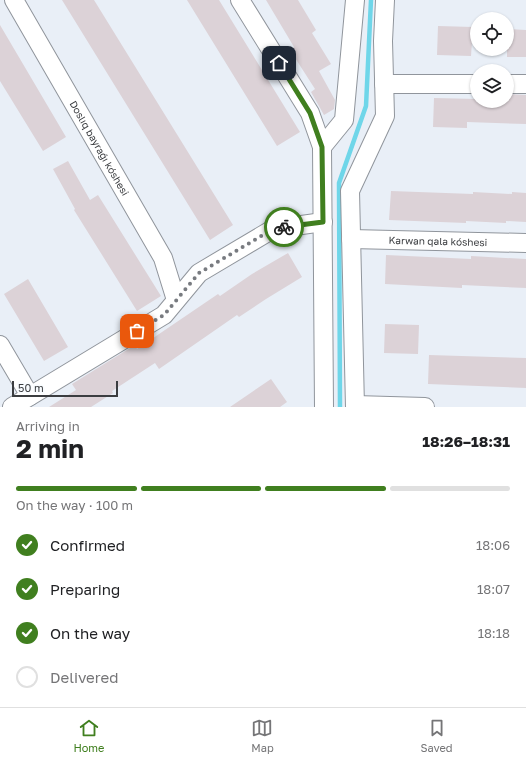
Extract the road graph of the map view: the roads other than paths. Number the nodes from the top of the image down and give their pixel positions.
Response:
1 (14, 0) edge
2 (240, 0) edge
3 (355, 0) edge
4 (385, 0) edge
5 (384, 84) junction
6 (470, 84) edge
7 (514, 84) edge
8 (526, 84) edge
9 (322, 147) junction
10 (323, 222) junction
11 (351, 239) junction
12 (526, 243) edge
13 (176, 300) junction
14 (0, 345) edge
15 (30, 396) junction
16 (323, 406) edge
17 (355, 406) edge
18 (12, 407) edge
19 (425, 407) edge

1 - 13 street, Doslıq bayraǵı kóshesi
2 - 9 street
3 - 9 street
4 - 5 street
5 - 6 street
5 - 11 street
7 - 8 street
9 - 10 street
10 - 13 street
10 - 16 street
11 - 12 street, Karwan qala kóshesi
11 - 17 street
13 - 15 street
14 - 15 street
15 - 18 street
17 - 19 street

